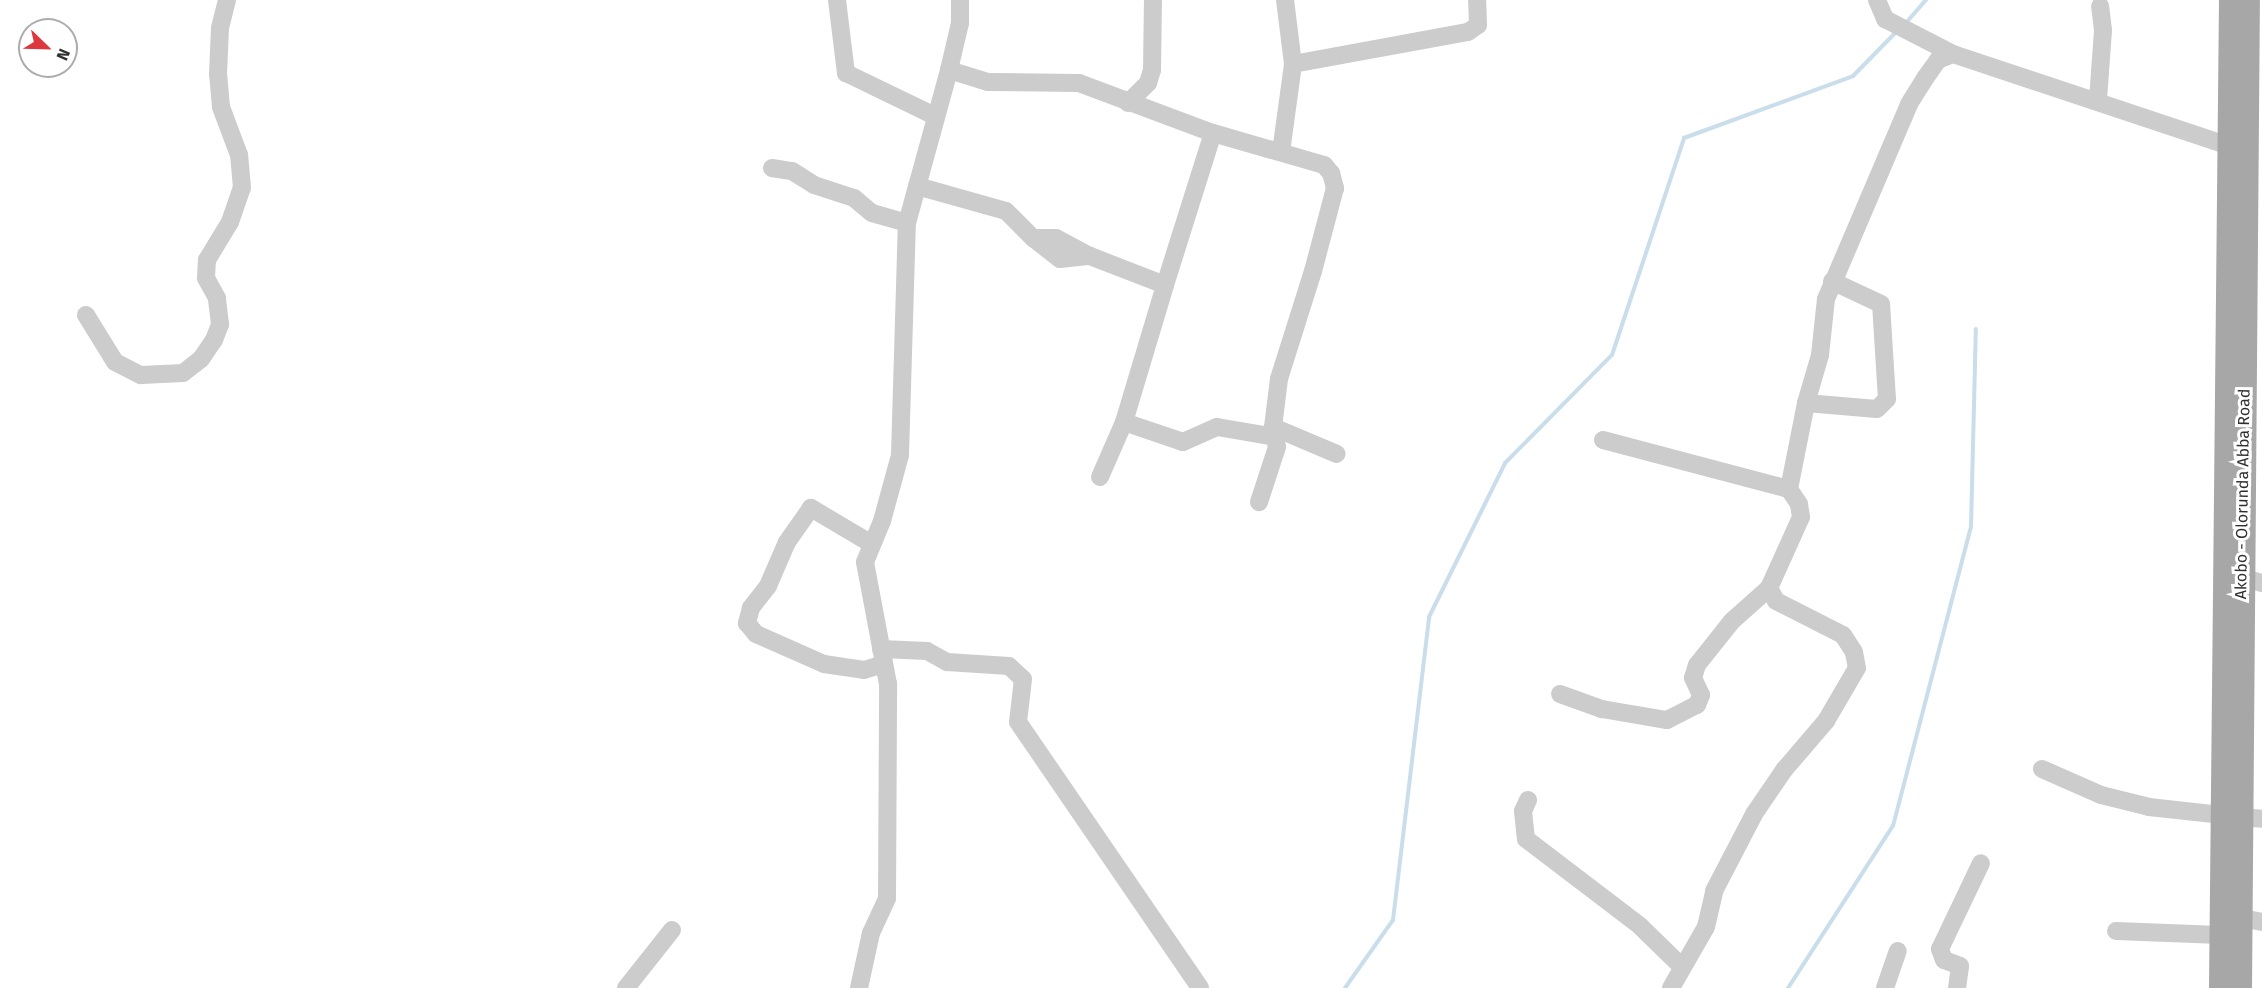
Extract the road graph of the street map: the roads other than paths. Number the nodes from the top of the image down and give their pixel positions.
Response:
1 (227, 0) edge
2 (837, 0) edge
3 (960, 0) edge
4 (1154, 0) edge
5 (1285, 0) edge
6 (1477, 0) edge
7 (1877, 0) edge
8 (2230, 0) edge
9 (2249, 0) edge
10 (2100, 6) dead end
11 (2256, 38) edge
12 (1953, 54) junction
13 (1293, 64) junction
14 (950, 70) junction
15 (2256, 99) edge
16 (2098, 100) junction
17 (1128, 103) junction
18 (935, 116) junction
19 (1213, 133) junction
20 (2230, 146) junction
21 (1281, 152) junction
22 (772, 168) dead end
23 (917, 186) junction
24 (2254, 218) edge
25 (907, 223) junction
26 (1832, 281) junction
27 (1165, 285) junction
28 (86, 315) dead end
29 (1806, 403) junction
30 (1124, 422) junction
31 (1274, 432) junction
32 (1602, 440) dead end
33 (1337, 454) dead end
34 (1100, 477) dead end
35 (1790, 489) junction
36 (1258, 502) dead end
37 (870, 543) junction
38 (2252, 580) edge
39 (1769, 588) junction
40 (883, 656) junction
41 (1560, 694) dead end
42 (2042, 769) dead end
43 (1528, 800) dead end
44 (2241, 817) edge
45 (1981, 862) dead end
46 (2252, 920) edge
47 (672, 930) dead end
48 (2116, 931) dead end
49 (2220, 935) junction
50 (1898, 951) dead end
51 (1681, 966) junction
52 (2230, 979) edge
53 (626, 988) edge
54 (859, 988) edge
55 (1200, 988) edge
56 (1671, 988) edge
57 (1886, 988) edge
58 (1957, 988) edge

1 - 28 street
2 - 18 street
3 - 14 street
4 - 17 street
5 - 13 street
6 - 13 street
7 - 12 street
8 - 20 main road, Akobo - Olorunda Abba Road
9 - 11 main road, Akobo - Olorunda Abba Road
10 - 16 street
11 - 15 main road, Akobo - Olorunda Abba Road
12 - 16 street
12 - 26 street
13 - 21 street
14 - 17 street
14 - 18 street
15 - 24 main road, Akobo - Olorunda Abba Road
16 - 20 street
17 - 19 street
18 - 23 street
19 - 21 street
19 - 27 street
20 - 44 main road, Akobo - Olorunda Abba Road
21 - 31 street
22 - 25 street
23 - 25 street
23 - 27 street
24 - 38 main road, Akobo - Olorunda Abba Road
25 - 37 street
26 - 29 street
26 - 29 street
27 - 30 street
29 - 35 street
30 - 31 street
30 - 34 street
31 - 33 street
31 - 36 street
32 - 35 street
35 - 39 street
37 - 40 street
37 - 40 street
38 - 44 main road, Akobo - Olorunda Abba Road
39 - 41 street
39 - 51 street
40 - 54 street
40 - 55 street
42 - 44 street
43 - 51 street
44 - 46 main road, Akobo - Olorunda Abba Road
44 - 49 main road, Akobo - Olorunda Abba Road
45 - 58 street
46 - 52 main road, Akobo - Olorunda Abba Road
47 - 53 street
48 - 49 street
49 - 52 main road, Akobo - Olorunda Abba Road
50 - 57 street
51 - 56 street

